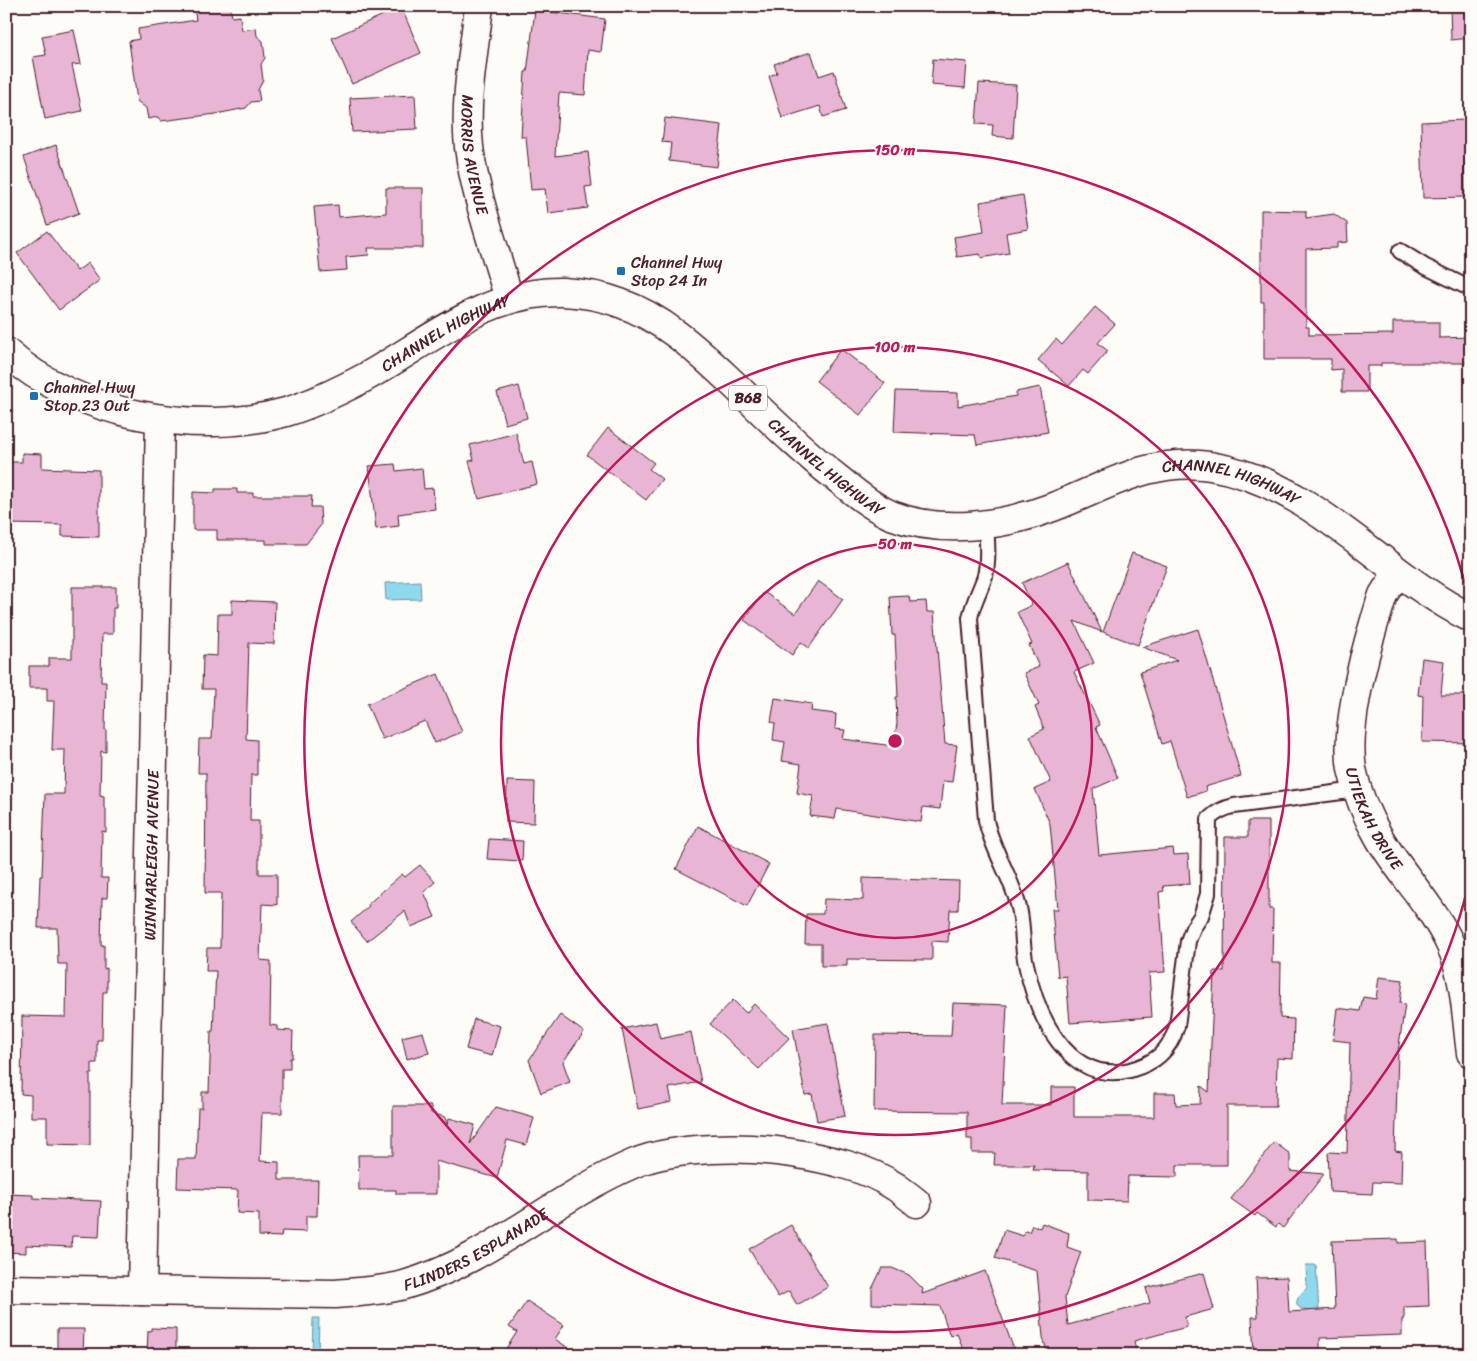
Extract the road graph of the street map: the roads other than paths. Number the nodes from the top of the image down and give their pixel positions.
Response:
1 (479, 6) edge
2 (1400, 250) dead end
3 (1471, 290) edge
4 (509, 299) junction
5 (6, 352) edge
6 (160, 419) junction
7 (986, 524) junction
8 (1398, 573) junction
9 (1471, 618) edge
10 (1357, 790) junction
11 (1471, 1053) edge
12 (917, 1203) dead end
13 (6, 1289) edge
14 (142, 1291) junction

1 - 4 street, MORRIS AVENUE
2 - 3 lane
4 - 6 street, CHANNEL HIGHWAY / B68
4 - 7 street, CHANNEL HIGHWAY / B68
5 - 6 street, CHANNEL HIGHWAY / B68
6 - 14 street, WINMARLEIGH AVENUE
7 - 8 street, CHANNEL HIGHWAY / B68
7 - 10 lane
8 - 9 street, CHANNEL HIGHWAY / B68
8 - 10 street, UTIEKAH DRIVE
10 - 11 street, UTIEKAH DRIVE
12 - 14 street, FLINDERS ESPLANADE
13 - 14 street, FLINDERS ESPLANADE

